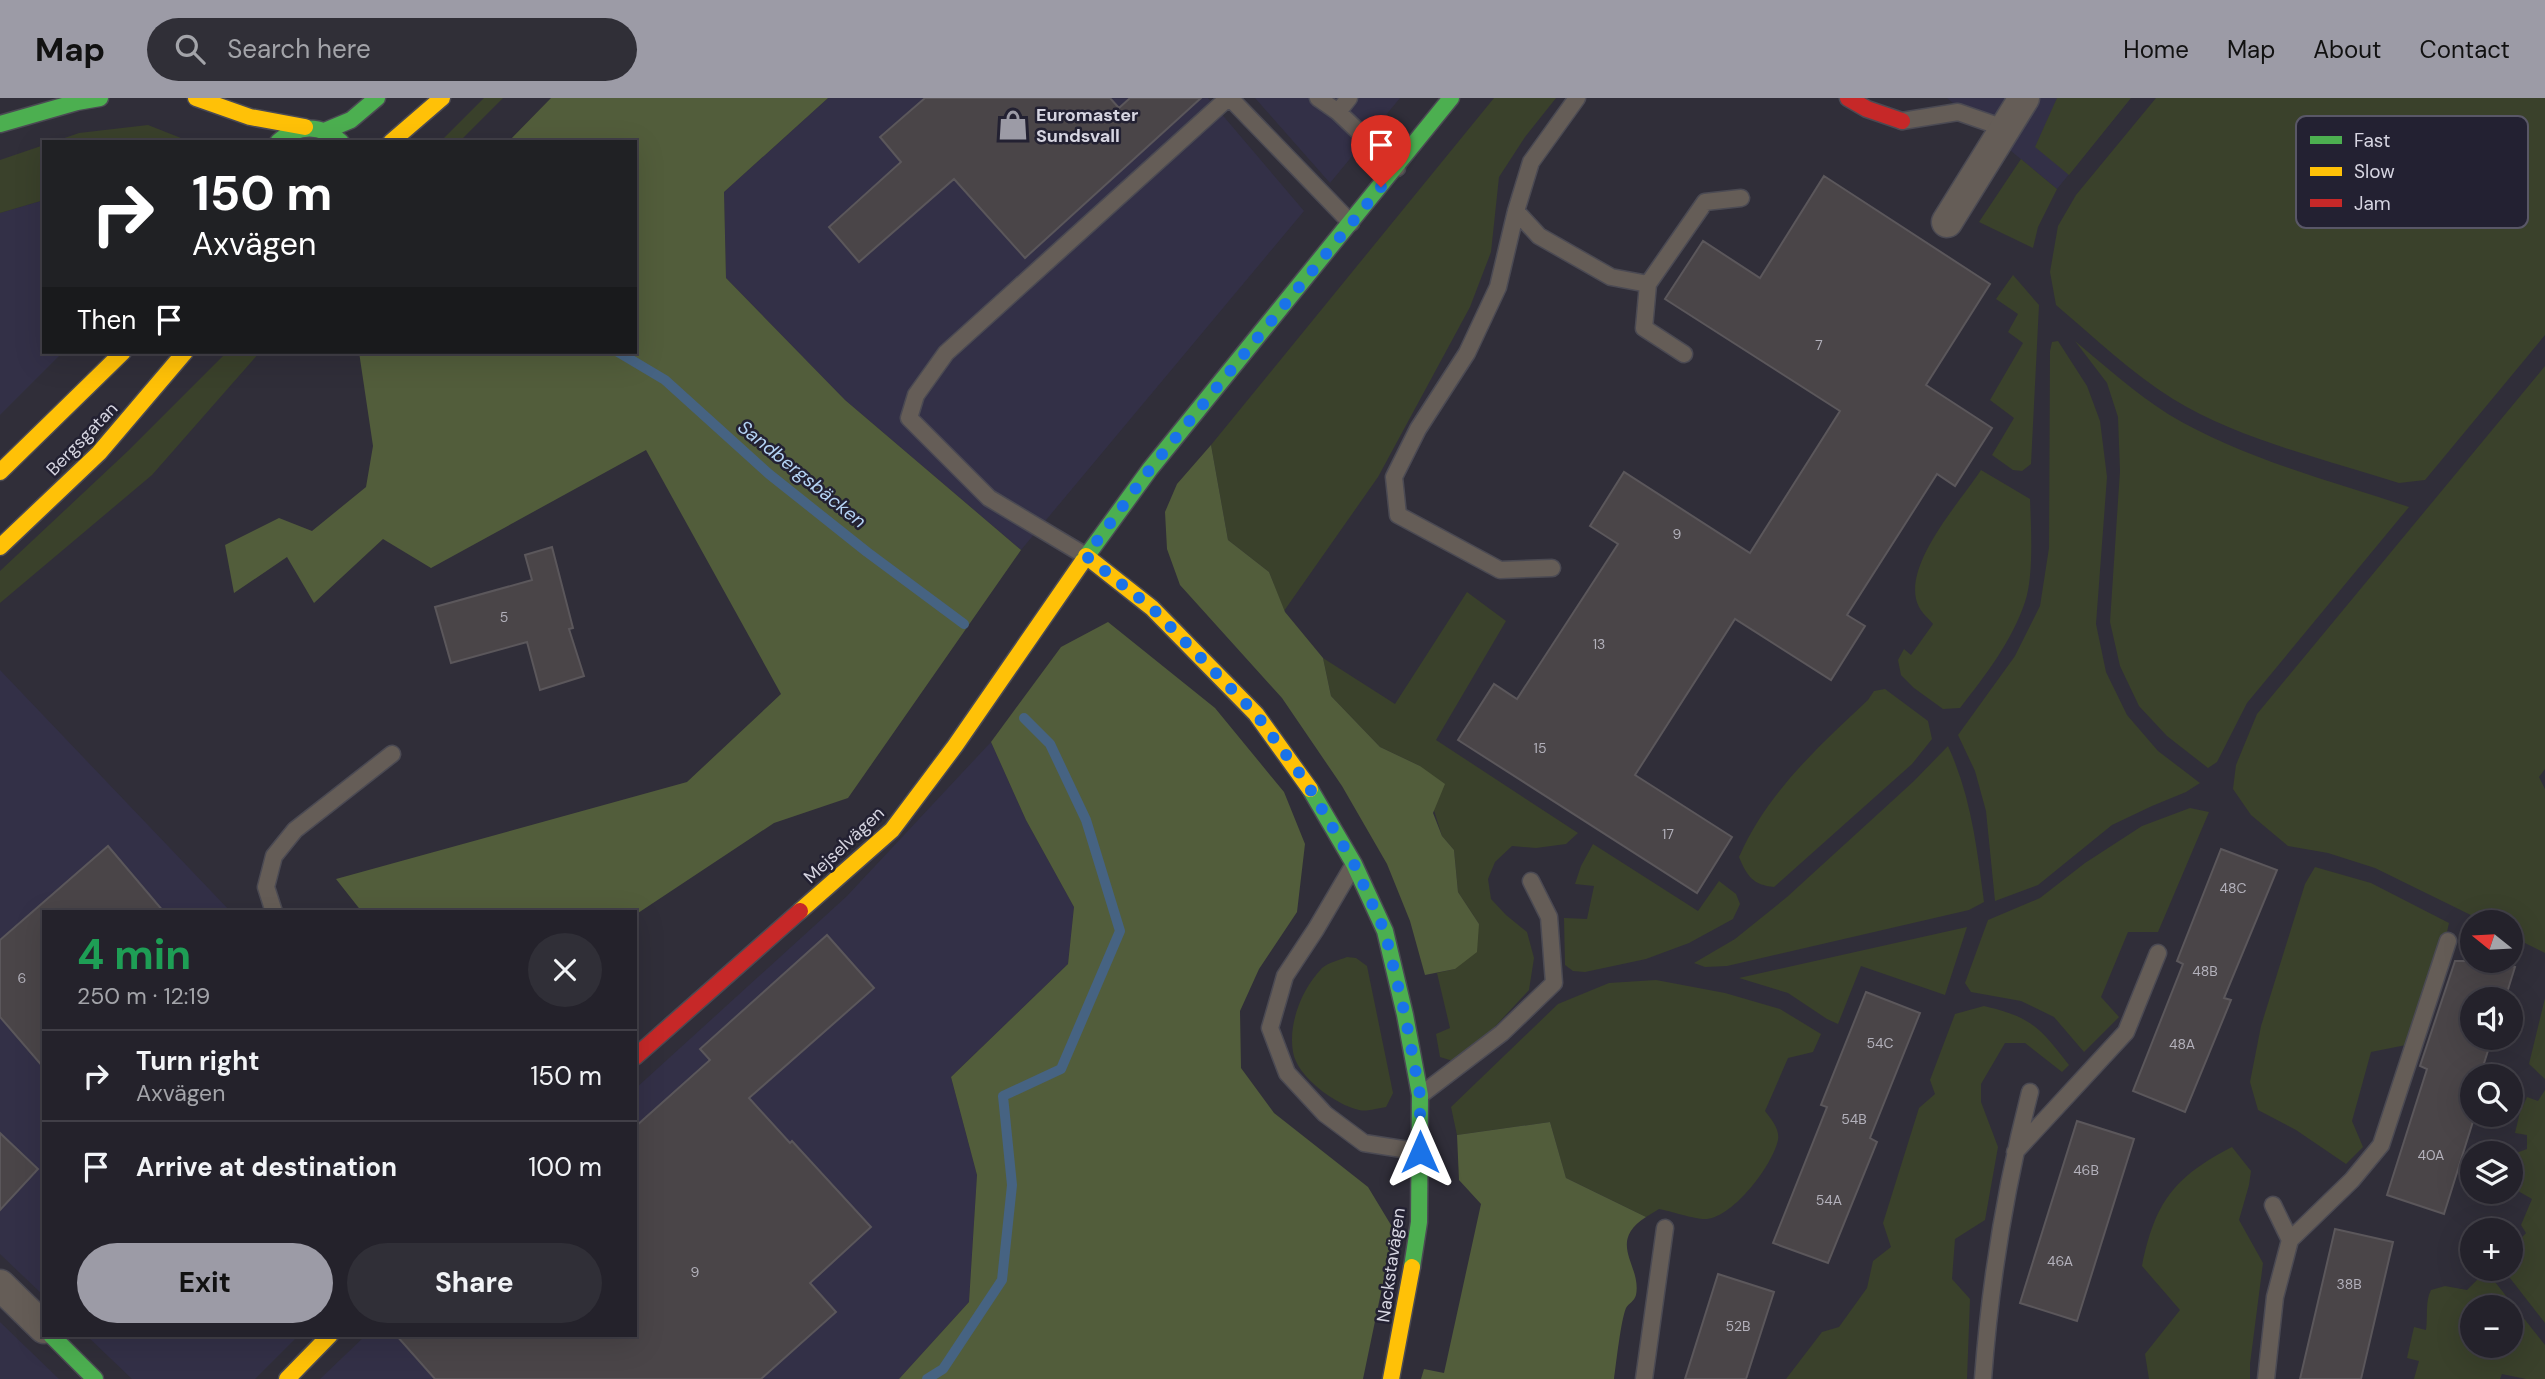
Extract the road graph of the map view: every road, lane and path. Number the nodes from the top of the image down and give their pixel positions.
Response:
1 (100, 98) edge
2 (196, 98) edge
3 (377, 98) edge
4 (442, 98) edge
5 (1229, 98) edge
6 (1318, 98) edge
7 (1349, 98) edge
8 (1451, 98) edge
9 (1577, 98) edge
10 (1847, 98) edge
11 (2024, 98) edge
12 (212, 105) junction
13 (1338, 112) junction
14 (1902, 121) joint
15 (0, 124) edge
16 (305, 127) junction
17 (2004, 128) junction
18 (327, 131) junction
19 (242, 133) dead end
20 (281, 140) edge
21 (338, 140) edge
22 (393, 140) edge
23 (1397, 168) junction
24 (1741, 198) dead end
25 (1516, 211) junction
26 (1947, 222) dead end
27 (1351, 223) junction
28 (1648, 284) junction
29 (121, 354) edge
30 (183, 354) edge
31 (1684, 354) dead end
32 (0, 472) edge
33 (0, 547) edge
34 (1086, 556) junction
35 (1552, 568) dead end
36 (392, 754) dead end
37 (1354, 864) junction
38 (1531, 881) dead end
39 (273, 910) edge
40 (2448, 941) dead end
41 (2158, 953) dead end
42 (637, 1055) edge
43 (2029, 1092) dead end
44 (1420, 1095) junction
45 (1420, 1152) junction
46 (2014, 1154) junction
47 (2273, 1205) dead end
48 (1665, 1228) dead end
49 (2290, 1240) junction
50 (0, 1285) edge
51 (42, 1326) edge
52 (53, 1337) edge
53 (328, 1337) edge
54 (95, 1379) edge
55 (287, 1379) edge
56 (1391, 1379) edge
57 (1644, 1379) edge
58 (1983, 1379) edge
59 (2266, 1379) edge

1 - 15 main road
2 - 12 main road
3 - 18 main road
4 - 22 main road
5 - 27 lane
5 - 34 lane
6 - 13 lane
7 - 13 lane
8 - 23 main road, Mejselvägen
9 - 25 lane
10 - 14 main road
11 - 17 street
12 - 16 main road
12 - 19 main road
13 - 23 lane
14 - 17 lane
16 - 18 main road
16 - 20 main road
17 - 26 street
18 - 21 main road
23 - 27 main road, Mejselvägen
24 - 28 lane
25 - 28 lane
25 - 35 lane
27 - 34 main road, Mejselvägen
28 - 31 lane
29 - 32 main road, Bergsgatan
30 - 33 main road, Bergsgatan
34 - 37 main road, Nackstavägen
34 - 42 main road, Mejselvägen
36 - 39 lane
37 - 44 main road, Nackstavägen
37 - 45 lane
38 - 44 lane
40 - 49 lane
41 - 46 lane
43 - 46 lane
44 - 45 main road, Nackstavägen
45 - 56 main road, Nackstavägen
46 - 58 lane
47 - 49 lane
48 - 57 lane
49 - 59 lane
50 - 51 street
52 - 54 main road
53 - 55 main road

